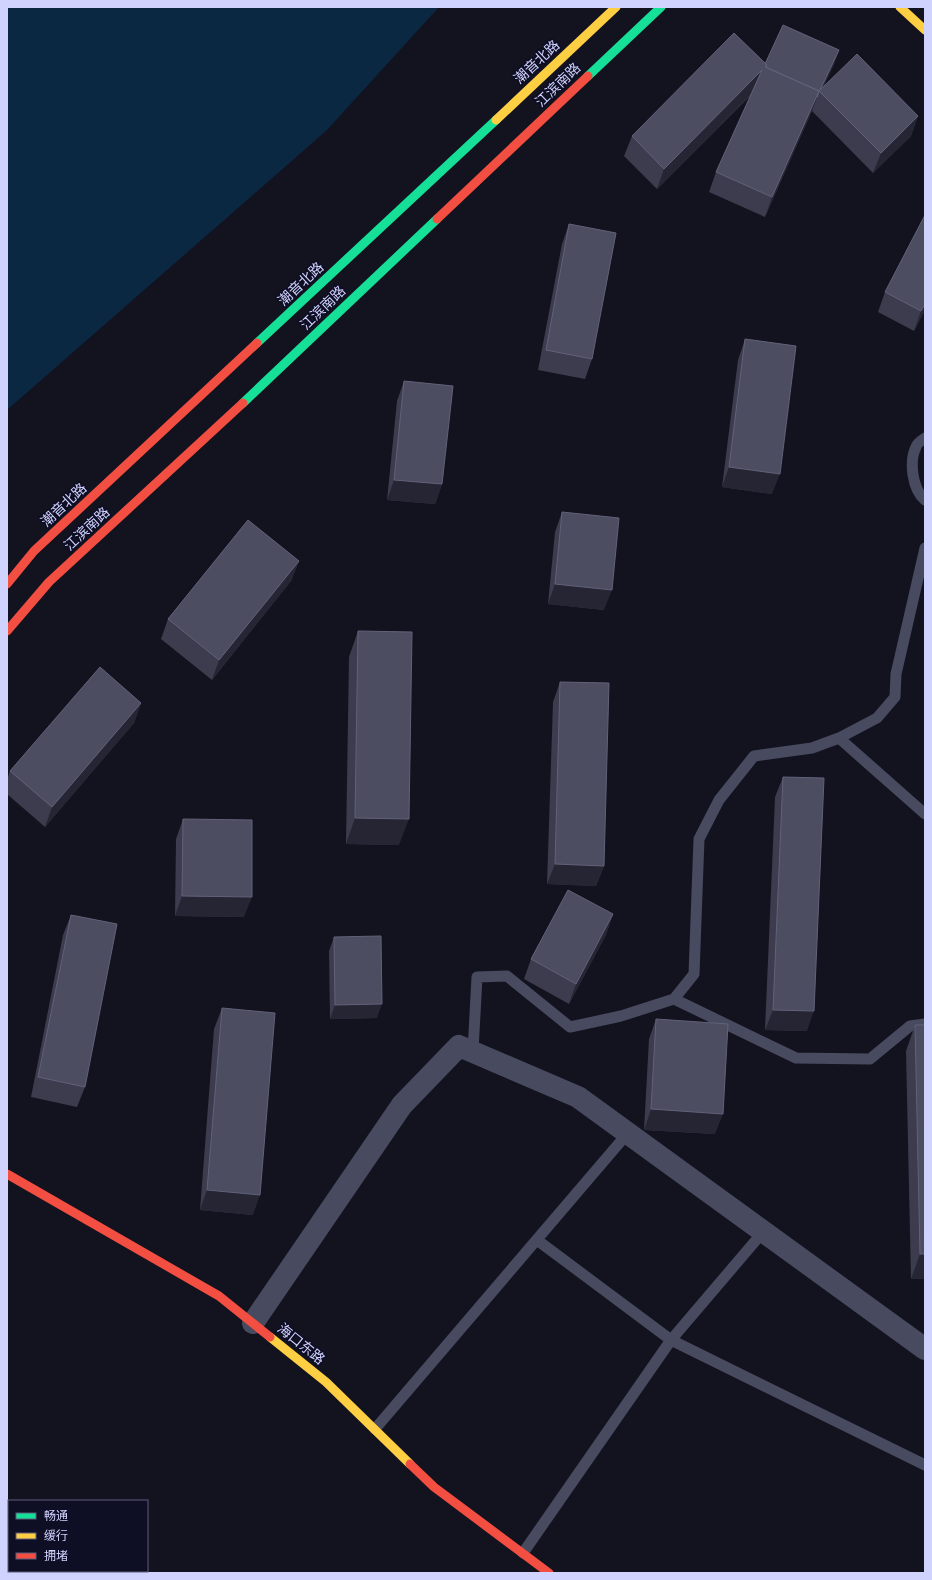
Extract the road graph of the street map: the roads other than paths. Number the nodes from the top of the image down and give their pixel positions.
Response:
1 (616, 7) edge
2 (661, 7) edge
3 (900, 7) edge
4 (925, 30) edge
5 (925, 438) edge
6 (925, 500) edge
7 (925, 548) edge
8 (7, 584) edge
9 (7, 631) edge
10 (839, 738) junction
11 (925, 814) edge
12 (674, 999) junction
13 (925, 1024) edge
14 (473, 1051) junction
15 (628, 1134) junction
16 (7, 1174) edge
17 (763, 1232) junction
18 (537, 1240) junction
19 (253, 1323) junction
20 (671, 1340) junction
21 (925, 1348) edge
22 (374, 1429) junction
23 (925, 1465) edge
24 (523, 1553) junction
25 (549, 1573) edge

1 - 8 main road, 潮音北路
2 - 9 main road, 江滨南路
3 - 4 main road
5 - 6 lane
7 - 10 lane
10 - 11 lane
10 - 12 lane
12 - 13 lane
12 - 14 lane
14 - 15 street
14 - 19 street
15 - 17 street
15 - 18 lane
16 - 19 main road, 海口东路
17 - 20 lane
17 - 21 street
18 - 20 lane
18 - 22 lane
19 - 22 main road, 海口东路
20 - 23 lane
20 - 24 lane
22 - 24 main road, 海口东路
24 - 25 main road, 海口东路

